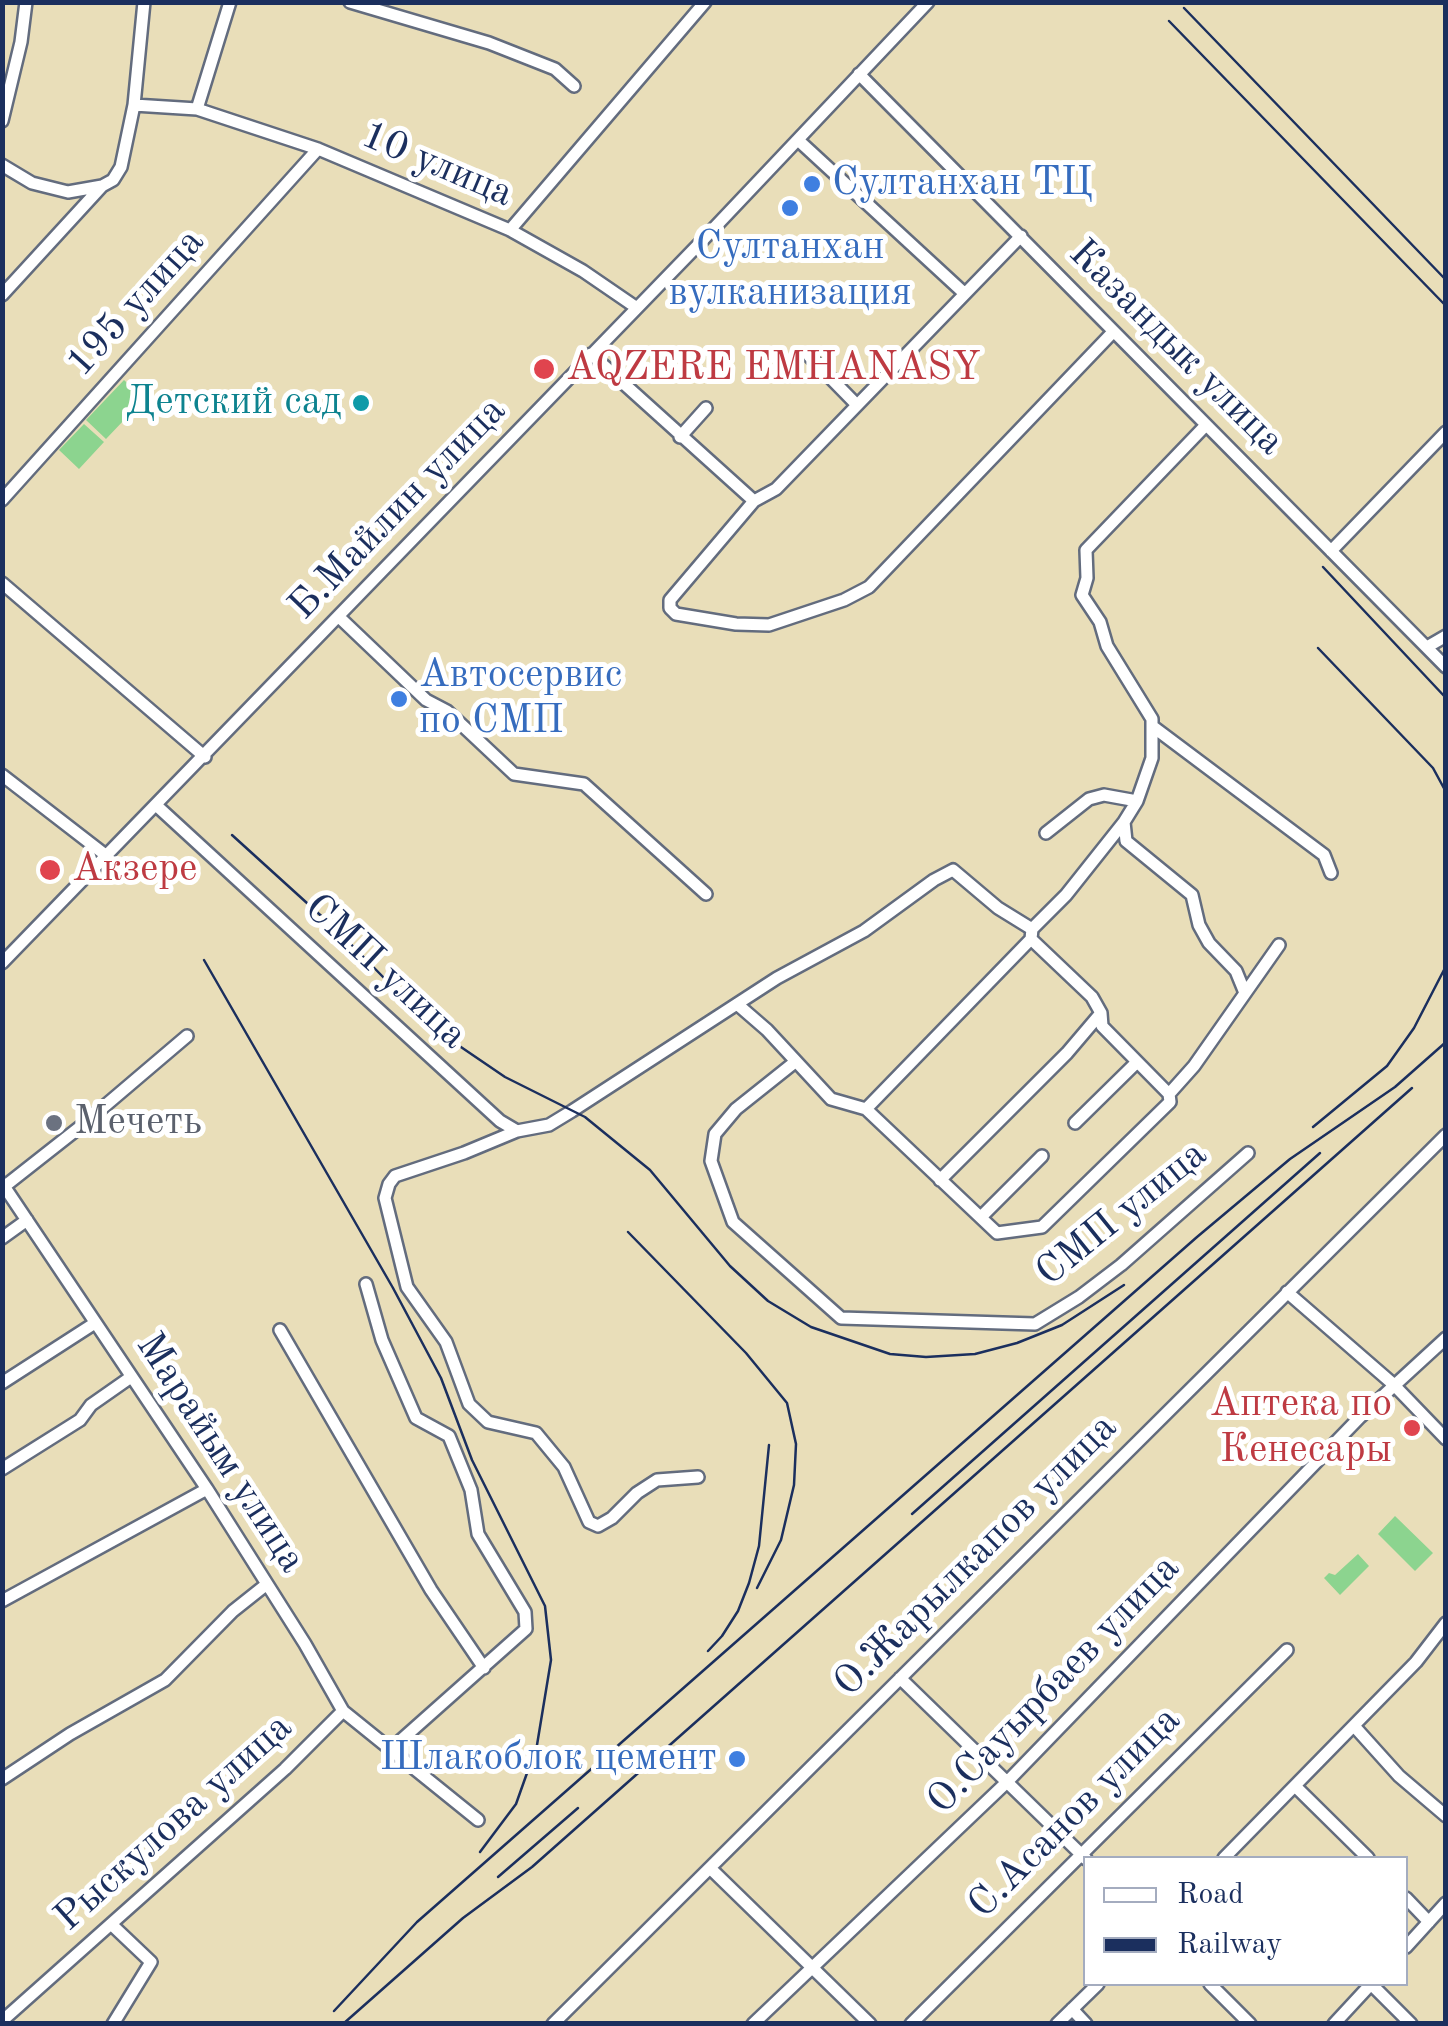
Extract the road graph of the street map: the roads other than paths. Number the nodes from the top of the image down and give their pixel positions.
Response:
1 (26, 2) edge
2 (144, 2) edge
3 (230, 2) edge
4 (350, 2) edge
5 (704, 2) edge
6 (928, 2) edge
7 (859, 74) junction
8 (574, 86) dead end
9 (134, 105) junction
10 (198, 109) junction
11 (2, 121) edge
12 (798, 140) junction
13 (318, 149) junction
14 (2, 165) edge
15 (102, 186) junction
16 (510, 230) junction
17 (1021, 236) junction
18 (964, 292) junction
19 (2, 295) edge
20 (637, 308) junction
21 (1114, 332) junction
22 (590, 354) junction
23 (809, 356) dead end
24 (856, 404) junction
25 (706, 408) dead end
26 (1206, 426) junction
27 (1446, 432) edge
28 (680, 438) junction
29 (2, 500) edge
30 (754, 502) junction
31 (1331, 551) junction
32 (2, 583) edge
33 (339, 617) junction
34 (1446, 636) edge
35 (1427, 647) junction
36 (1446, 667) edge
37 (1152, 722) junction
38 (205, 757) junction
39 (2, 775) edge
40 (1136, 801) junction
41 (157, 806) junction
42 (1124, 822) junction
43 (1046, 833) dead end
44 (108, 857) junction
45 (1331, 873) dead end
46 (706, 894) dead end
47 (1032, 934) junction
48 (1279, 946) dead end
49 (2, 964) edge
50 (1245, 993) junction
51 (736, 1004) junction
52 (1102, 1013) junction
53 (187, 1036) dead end
54 (795, 1062) junction
55 (1136, 1062) junction
56 (1169, 1094) junction
57 (866, 1109) junction
58 (1076, 1123) dead end
59 (517, 1131) junction
60 (1446, 1135) edge
61 (1248, 1153) dead end
62 (1042, 1156) dead end
63 (940, 1180) junction
64 (4, 1184) edge
65 (981, 1218) junction
66 (27, 1220) junction
67 (2, 1238) edge
68 (366, 1284) dead end
69 (1287, 1292) junction
70 (95, 1323) junction
71 (280, 1330) dead end
72 (1446, 1338) edge
73 (131, 1377) junction
74 (2, 1383) edge
75 (1393, 1384) junction
76 (1446, 1439) edge
77 (2, 1468) edge
78 (698, 1477) dead end
79 (207, 1489) junction
80 (267, 1584) junction
81 (2, 1601) edge
82 (1446, 1623) edge
83 (1286, 1650) dead end
84 (484, 1668) junction
85 (900, 1678) junction
86 (342, 1711) junction
87 (1354, 1726) junction
88 (391, 1748) junction
89 (2, 1780) edge
90 (1007, 1782) junction
91 (1295, 1786) junction
92 (1446, 1816) edge
93 (478, 1820) dead end
94 (1083, 1856) edge
95 (1085, 1856) edge
96 (1228, 1856) edge
97 (1366, 1856) edge
98 (1083, 1858) edge
99 (710, 1868) junction
100 (1408, 1900) edge
101 (1446, 1903) edge
102 (1428, 1922) junction
103 (112, 1924) junction
104 (1408, 1945) edge
105 (815, 1968) junction
106 (1096, 1986) edge
107 (1212, 1986) edge
108 (1365, 1986) edge
109 (1072, 2009) junction
110 (2, 2021) edge
111 (113, 2024) edge
112 (554, 2024) edge
113 (753, 2024) edge
114 (870, 2024) edge
115 (911, 2024) edge
116 (1056, 2024) edge
117 (1086, 2024) edge
118 (1250, 2024) edge
119 (1334, 2024) edge
120 (1411, 2024) edge

1 - 11 street
2 - 9 street
3 - 10 street
4 - 8 street
5 - 16 street
6 - 7 street, Б.Майлин улица
7 - 12 street, Б.Майлин улица
7 - 17 street, Казандык улица
9 - 10 street, 10 улица
9 - 15 street
10 - 13 street, 10 улица
12 - 18 street
12 - 20 street, Б.Майлин улица
13 - 16 street, 10 улица
13 - 29 street, 195 улица
14 - 15 street
15 - 19 street
16 - 20 street, 10 улица
17 - 18 street
17 - 21 street, Казандык улица
18 - 24 street
20 - 22 street, Б.Майлин улица
21 - 26 street, Казандык улица
21 - 30 street
22 - 28 street
22 - 33 street, Б.Майлин улица
23 - 24 street
24 - 30 street
25 - 28 street
26 - 31 street, Казандык улица
26 - 37 street
27 - 31 street
28 - 30 street
31 - 35 street, Казандык улица
32 - 38 street
33 - 38 street, Б.Майлин улица
33 - 46 street
34 - 35 street
35 - 36 street, Казандык улица
37 - 40 street
37 - 45 street
38 - 41 street, Б.Майлин улица
39 - 44 street
40 - 42 street
40 - 43 street
41 - 44 street, Б.Майлин улица
41 - 59 street, СМП улица
42 - 47 street
42 - 50 street
44 - 49 street, Б.Майлин улица
47 - 51 street, СМП улица
47 - 52 street, СМП улица
47 - 57 street
48 - 50 street, СМП улица
50 - 56 street, СМП улица
51 - 54 street, СМП улица
51 - 59 street, СМП улица
52 - 55 street, СМП улица
52 - 63 street
53 - 64 street
54 - 57 street, СМП улица
54 - 61 street, СМП улица
55 - 56 street, СМП улица
55 - 58 street
56 - 65 street, СМП улица
57 - 63 street, СМП улица
59 - 78 street
60 - 69 street, О.Жарылкапов улица
62 - 65 street
63 - 65 street, СМП улица
64 - 66 street, Марайым улица
66 - 67 street
66 - 70 street, Марайым улица
68 - 84 street
69 - 75 street
69 - 85 street, О.Жарылкапов улица
70 - 73 street, Марайым улица
70 - 74 street
71 - 84 street
72 - 75 street, О.Сауырбаев улица
73 - 77 street
73 - 79 street, Марайым улица
75 - 76 street
75 - 90 street, О.Сауырбаев улица
79 - 80 street, Марайым улица
79 - 81 street
80 - 86 street, Марайым улица
80 - 89 street
82 - 87 street
83 - 95 street, С.Асанов улица
84 - 88 street
85 - 90 street
85 - 99 street, О.Жарылкапов улица
86 - 88 street, Марайым улица
86 - 103 street, Рыскулова улица
87 - 91 street
87 - 92 street
88 - 93 street, Марайым улица
90 - 94 street
90 - 105 street, О.Сауырбаев улица
91 - 96 street
91 - 97 street
98 - 115 street, С.Асанов улица
99 - 105 street
99 - 112 street, О.Жарылкапов улица
100 - 102 street
101 - 102 street
102 - 104 street
103 - 110 street, Рыскулова улица
103 - 111 street
105 - 113 street, О.Сауырбаев улица
105 - 114 street
106 - 109 street
107 - 118 street
108 - 119 street
108 - 120 street
109 - 116 street
109 - 117 street

